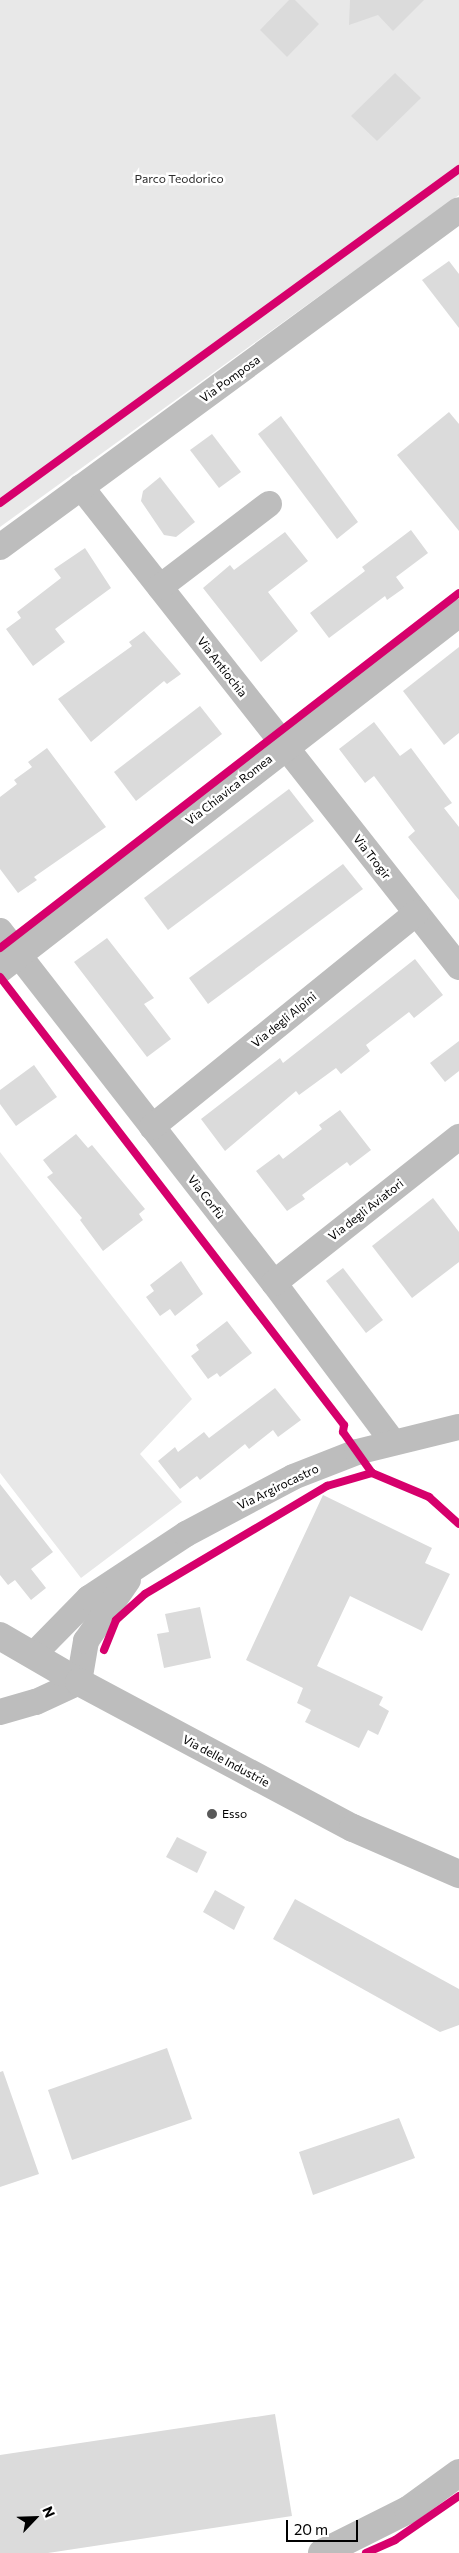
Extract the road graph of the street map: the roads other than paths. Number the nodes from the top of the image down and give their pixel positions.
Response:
1 (459, 210) edge
2 (82, 487) junction
3 (269, 504) dead end
4 (0, 547) edge
5 (160, 587) junction
6 (459, 612) edge
7 (285, 747) junction
8 (416, 913) junction
9 (0, 932) edge
10 (9, 962) edge
11 (459, 967) edge
12 (152, 1127) junction
13 (459, 1137) edge
14 (274, 1283) junction
15 (459, 1427) edge
16 (392, 1441) junction
17 (138, 1567) junction
18 (0, 1636) edge
19 (33, 1655) junction
20 (79, 1682) junction
21 (0, 1712) edge
22 (459, 1874) edge
23 (459, 2474) edge
24 (322, 2553) edge

1 - 2 street, Via Pomposa
2 - 4 street, Via Pomposa
2 - 5 street, Via Antiochia
3 - 5 street
5 - 7 street, Via Antiochia
6 - 7 street, Via Chiavica Romea
7 - 8 street, Via Trogir
7 - 10 street, Via Chiavica Romea
8 - 11 street, Via Trogir
8 - 12 street, Via degli Alpini
9 - 10 street, Via Corfù
10 - 12 street, Via Corfù
12 - 14 street, Via Corfù
13 - 14 street, Via degli Aviatori
14 - 16 street, Via Corfù
15 - 16 street, Via Argirocastro
16 - 17 street, Via Argirocastro
17 - 19 street, Via Argirocastro
17 - 20 street, Via Argirocastro
18 - 19 street, Via delle Industrie
19 - 20 street, Via delle Industrie
20 - 21 street
20 - 22 street, Via delle Industrie
23 - 24 street

